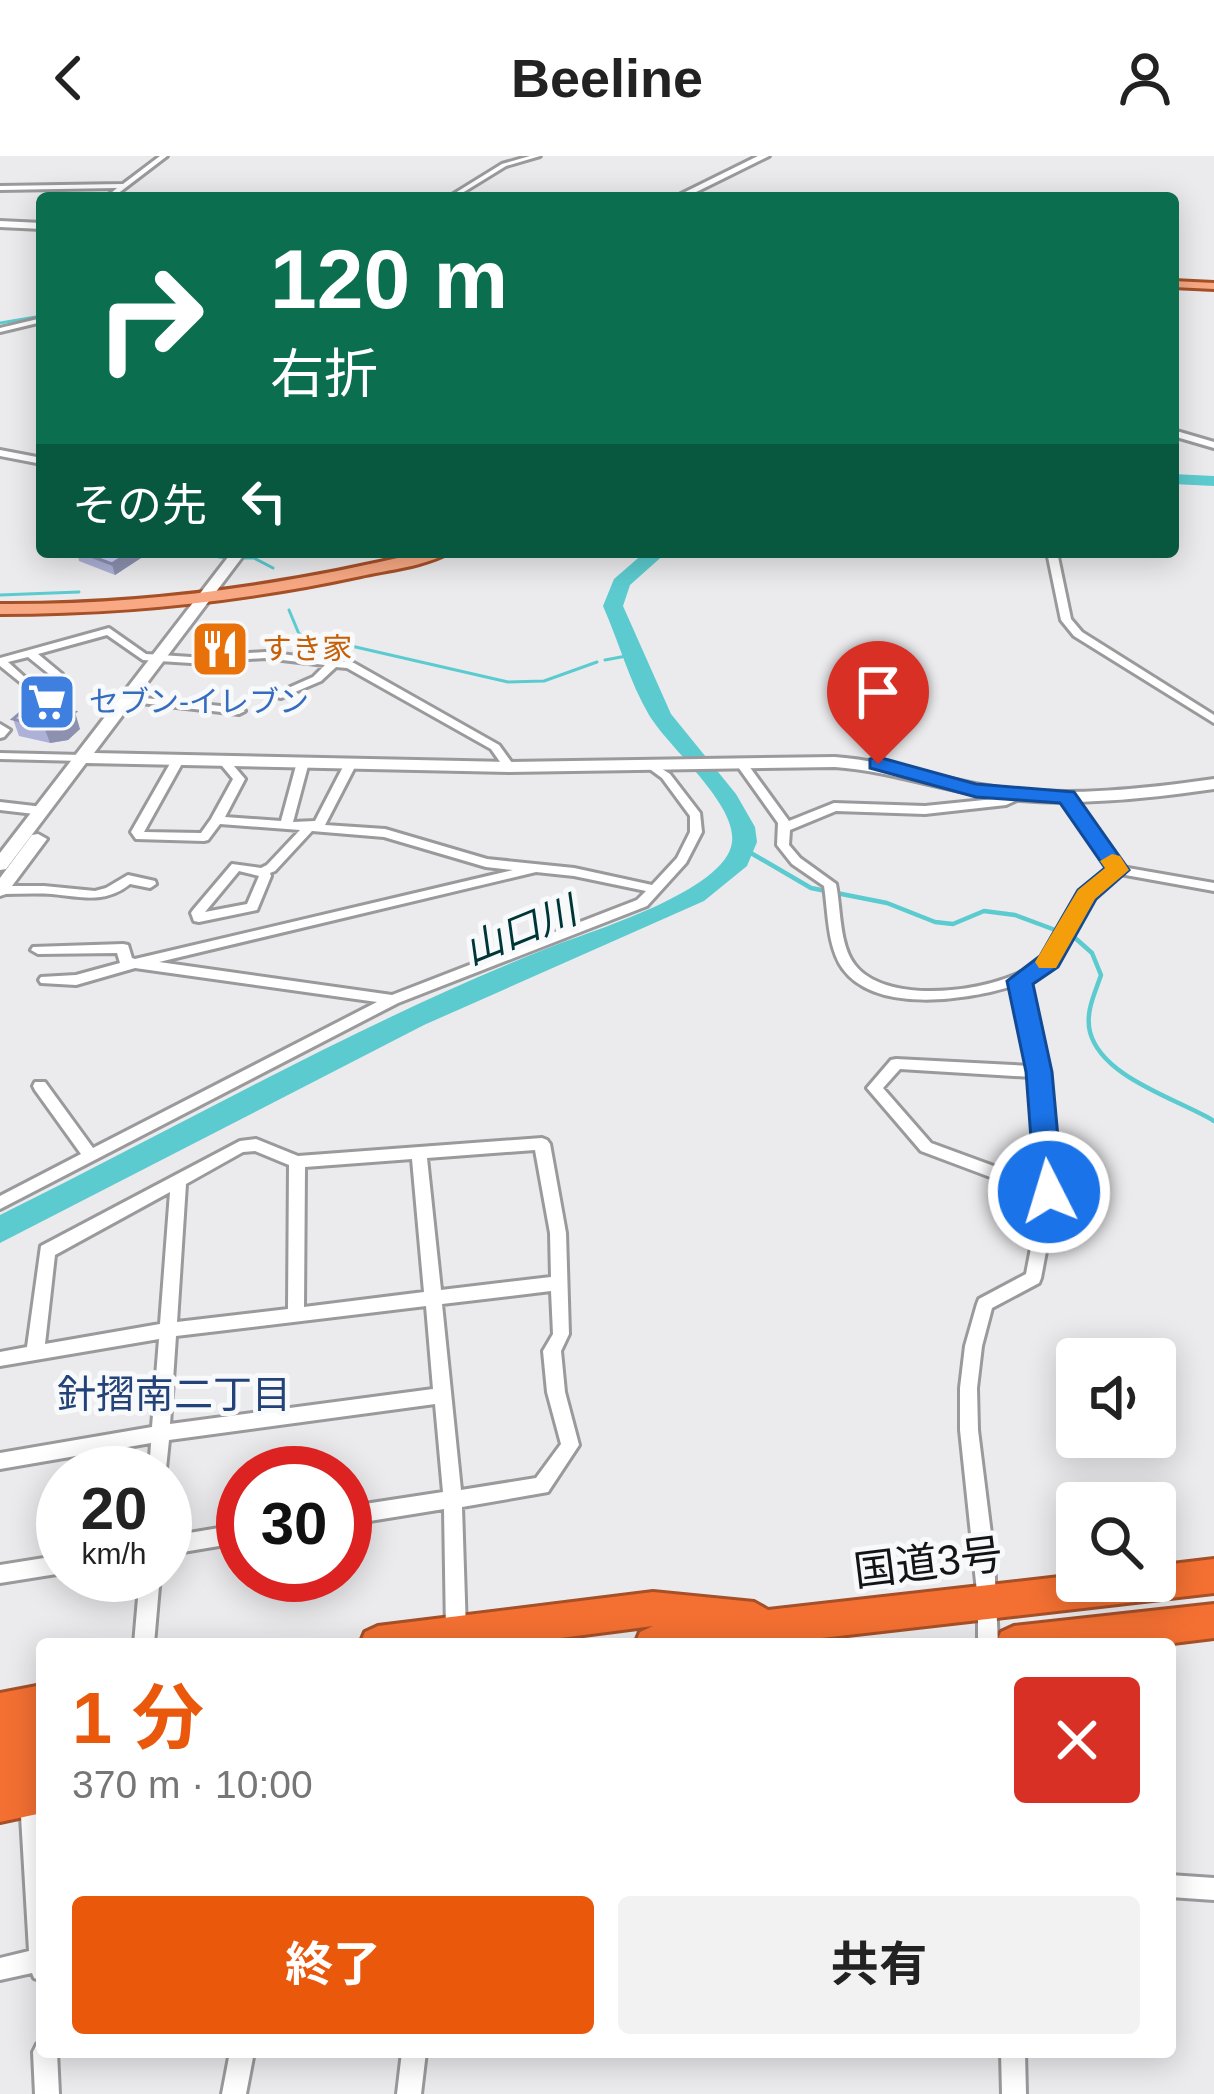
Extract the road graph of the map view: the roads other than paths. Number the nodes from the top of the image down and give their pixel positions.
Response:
1 (164, 156) edge
2 (537, 156) edge
3 (765, 156) edge
4 (124, 186) junction
5 (0, 188) edge
6 (116, 192) edge
7 (461, 192) edge
8 (690, 192) edge
9 (0, 224) edge
10 (36, 226) edge
11 (1179, 286) edge
12 (1214, 288) edge
13 (36, 321) edge
14 (0, 329) edge
15 (1179, 435) edge
16 (1214, 446) edge
17 (0, 452) edge
18 (36, 460) edge
19 (235, 558) edge
20 (381, 558) edge
21 (419, 558) edge
22 (1053, 558) edge
23 (208, 598) junction
24 (0, 606) edge
25 (31, 652) junction
26 (168, 659) junction
27 (0, 661) edge
28 (334, 663) junction
29 (58, 676) dead end
30 (26, 684) dead end
31 (281, 695) dead end
32 (145, 700) junction
33 (239, 711) dead end
34 (1214, 720) edge
35 (0, 756) edge
36 (91, 758) junction
37 (178, 760) junction
38 (224, 760) junction
39 (303, 762) junction
40 (351, 763) junction
41 (736, 764) junction
42 (656, 765) junction
43 (509, 766) junction
44 (1214, 784) edge
45 (1022, 794) junction
46 (1067, 797) junction
47 (0, 806) edge
48 (43, 811) junction
49 (217, 820) junction
50 (287, 823) junction
51 (316, 825) junction
52 (784, 828) junction
53 (0, 865) edge
54 (537, 868) junction
55 (1118, 870) junction
56 (262, 872) junction
57 (150, 884) dead end
58 (1214, 887) edge
59 (654, 889) junction
60 (0, 890) edge
61 (38, 950) dead end
62 (135, 963) junction
63 (46, 980) dead end
64 (1019, 981) junction
65 (393, 1000) junction
66 (1039, 1072) junction
67 (40, 1087) dead end
68 (418, 1153) junction
69 (90, 1156) junction
70 (297, 1162) junction
71 (178, 1184) junction
72 (1049, 1192) junction
73 (0, 1203) edge
74 (560, 1283) junction
75 (434, 1298) junction
76 (296, 1315) junction
77 (166, 1330) junction
78 (35, 1353) junction
79 (0, 1359) edge
80 (442, 1395) junction
81 (160, 1433) junction
82 (159, 1446) edge
83 (0, 1461) edge
84 (453, 1498) junction
85 (372, 1512) edge
86 (36, 1568) edge
87 (0, 1574) edge
88 (1214, 1576) edge
89 (990, 1599) junction
90 (147, 1602) edge
91 (1214, 1621) edge
92 (794, 1623) junction
93 (456, 1631) junction
94 (144, 1638) edge
95 (414, 1638) edge
96 (693, 1638) edge
97 (988, 1638) edge
98 (1065, 1638) edge
99 (36, 1704) edge
100 (0, 1711) edge
101 (36, 1736) edge
102 (0, 1743) edge
103 (23, 1786) edge
104 (1176, 1886) edge
105 (1214, 1888) edge
106 (36, 1904) edge
107 (36, 1961) edge
108 (0, 1970) edge
109 (45, 2058) edge
110 (241, 2058) edge
111 (413, 2058) edge
112 (1013, 2058) edge
113 (47, 2094) edge
114 (235, 2094) edge
115 (409, 2094) edge
116 (1013, 2094) edge

1 - 4 street
2 - 7 street
3 - 8 main road
4 - 5 street
4 - 6 street
9 - 10 main road
11 - 12 main road
13 - 14 street
15 - 16 street
17 - 18 street
19 - 23 main road
20 - 23 main road
21 - 23 main road
22 - 34 street
23 - 24 main road
23 - 26 main road
25 - 26 street
25 - 27 street
25 - 29 street
26 - 28 street
26 - 32 main road
26 - 36 main road
27 - 30 street
28 - 31 street
28 - 43 street
32 - 33 street
32 - 36 main road
35 - 36 street
36 - 37 main road
36 - 48 main road
36 - 60 main road
37 - 38 main road
37 - 49 street
38 - 39 main road
38 - 49 street
39 - 40 main road
39 - 50 street
40 - 43 main road
40 - 51 street
41 - 42 main road
41 - 45 main road
41 - 52 street
42 - 43 main road
42 - 59 street
44 - 46 main road
45 - 46 main road
45 - 52 street
46 - 55 street
47 - 48 street
48 - 53 main road
49 - 50 street
50 - 51 street
51 - 54 street
51 - 56 street
52 - 64 street
54 - 59 street
54 - 62 street
55 - 58 street
55 - 64 street
56 - 56 street
57 - 60 street
59 - 65 street
61 - 62 street
62 - 63 street
62 - 65 street
64 - 66 street
65 - 69 street
66 - 72 street
66 - 72 street
67 - 69 street
68 - 70 street
68 - 74 street
68 - 75 street
69 - 73 street
70 - 71 street
70 - 76 street
71 - 77 street
71 - 78 street
72 - 89 street
74 - 75 street
74 - 84 street
75 - 76 street
75 - 80 street
76 - 77 street
77 - 78 street
77 - 81 street
78 - 79 street
80 - 81 street
80 - 84 street
81 - 82 street
81 - 83 street
84 - 85 street
84 - 93 street
86 - 87 street
88 - 89 highway, 国道3号
89 - 92 highway, 国道3号
89 - 97 street
90 - 94 street
91 - 98 highway
92 - 93 highway
92 - 96 highway, 国道3号
93 - 95 highway
99 - 100 highway
101 - 102 highway
103 - 106 street
104 - 105 street
107 - 108 street
109 - 113 street
110 - 114 street
111 - 115 street
112 - 116 street

